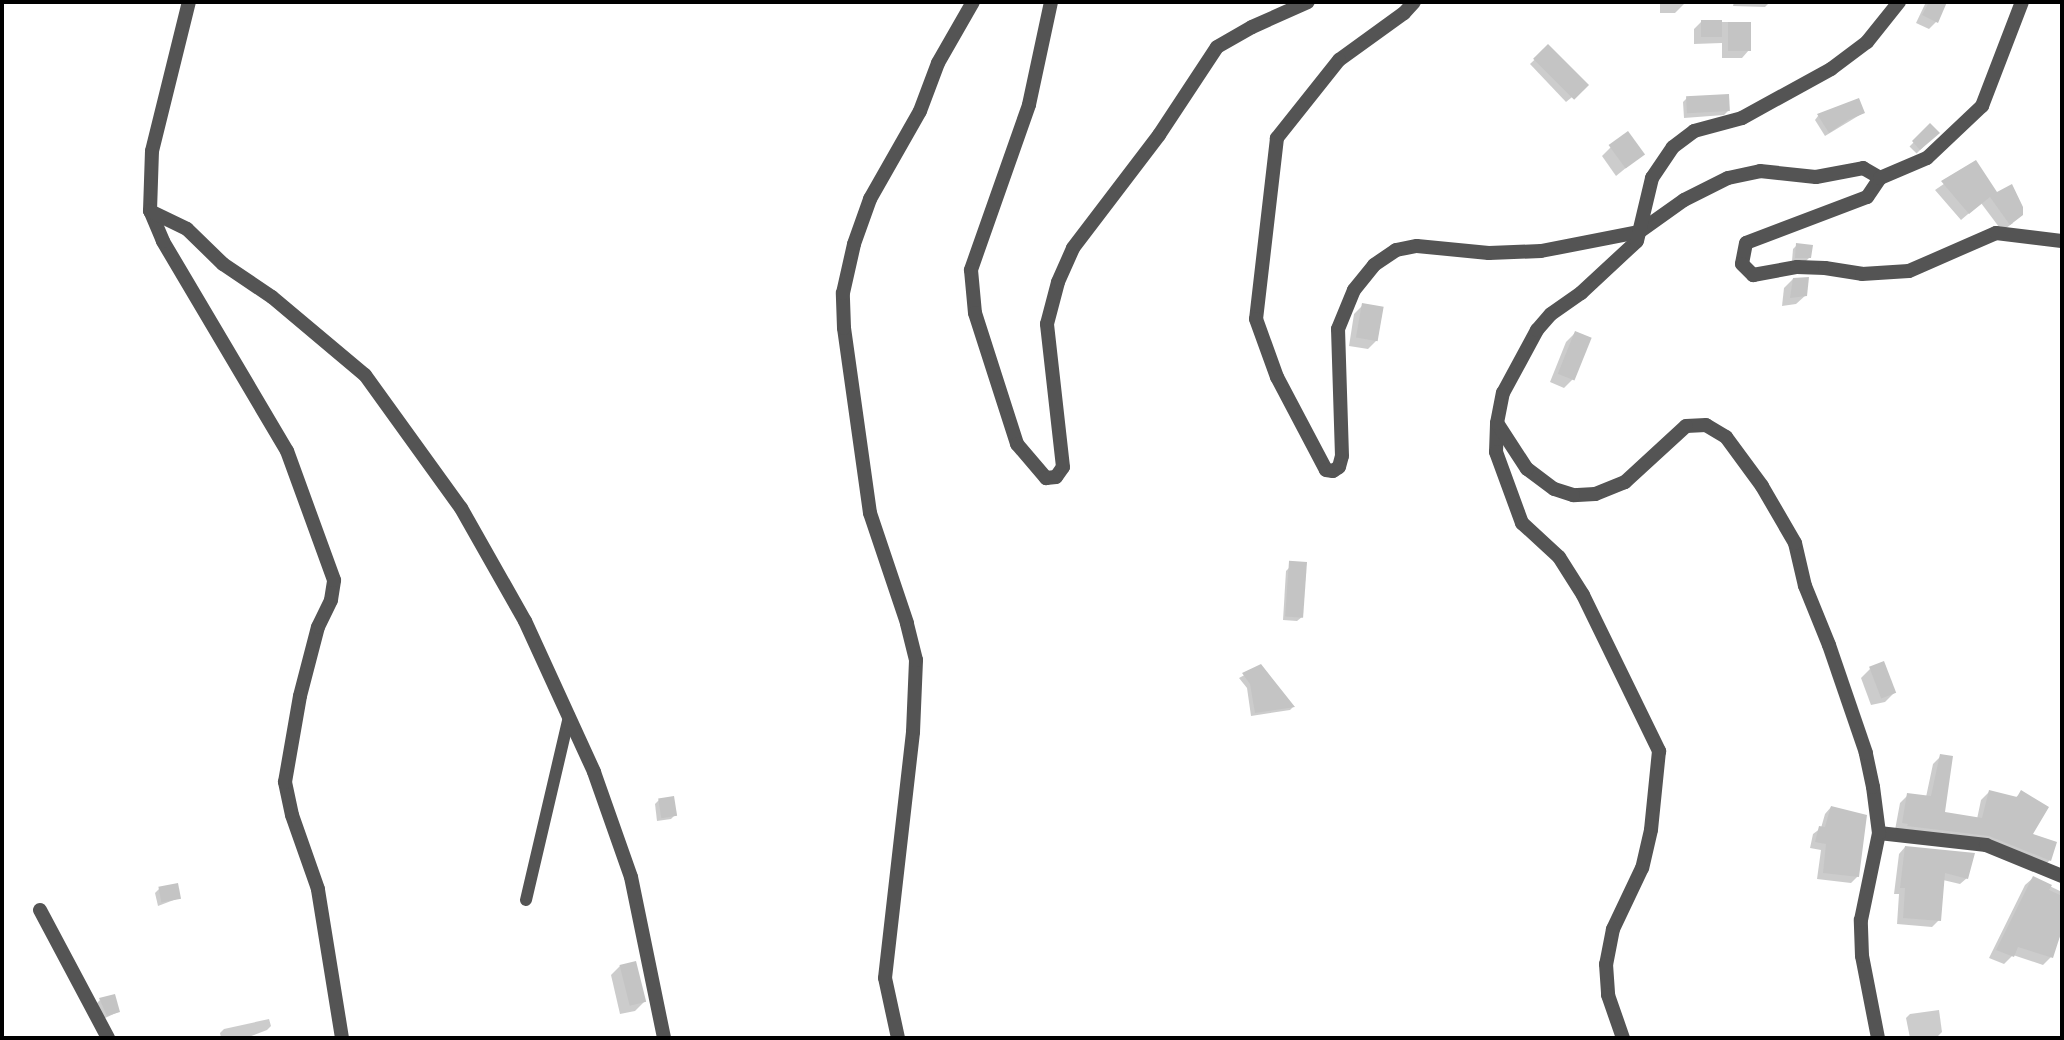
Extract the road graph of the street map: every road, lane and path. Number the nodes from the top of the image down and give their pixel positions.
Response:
1 (189, 2) edge
2 (973, 2) edge
3 (1051, 2) edge
4 (1308, 2) edge
5 (1414, 2) edge
6 (1899, 2) edge
7 (2022, 2) edge
8 (1880, 178) junction
9 (150, 211) junction
10 (1639, 232) junction
11 (2062, 241) edge
12 (1497, 423) junction
13 (569, 716) junction
14 (1879, 833) junction
15 (2062, 876) edge
16 (526, 900) dead end
17 (40, 910) dead end
18 (107, 1038) edge
19 (342, 1038) edge
20 (664, 1038) edge
21 (898, 1038) edge
22 (1623, 1038) edge
23 (1878, 1038) edge

1 - 9 street
2 - 21 street
3 - 4 street
5 - 10 street
6 - 10 street
7 - 8 street
8 - 10 street
8 - 11 street
9 - 13 street
9 - 19 street
10 - 12 street
12 - 14 street
12 - 22 street
13 - 16 lane
13 - 20 street
14 - 15 street
14 - 23 street
17 - 18 street

